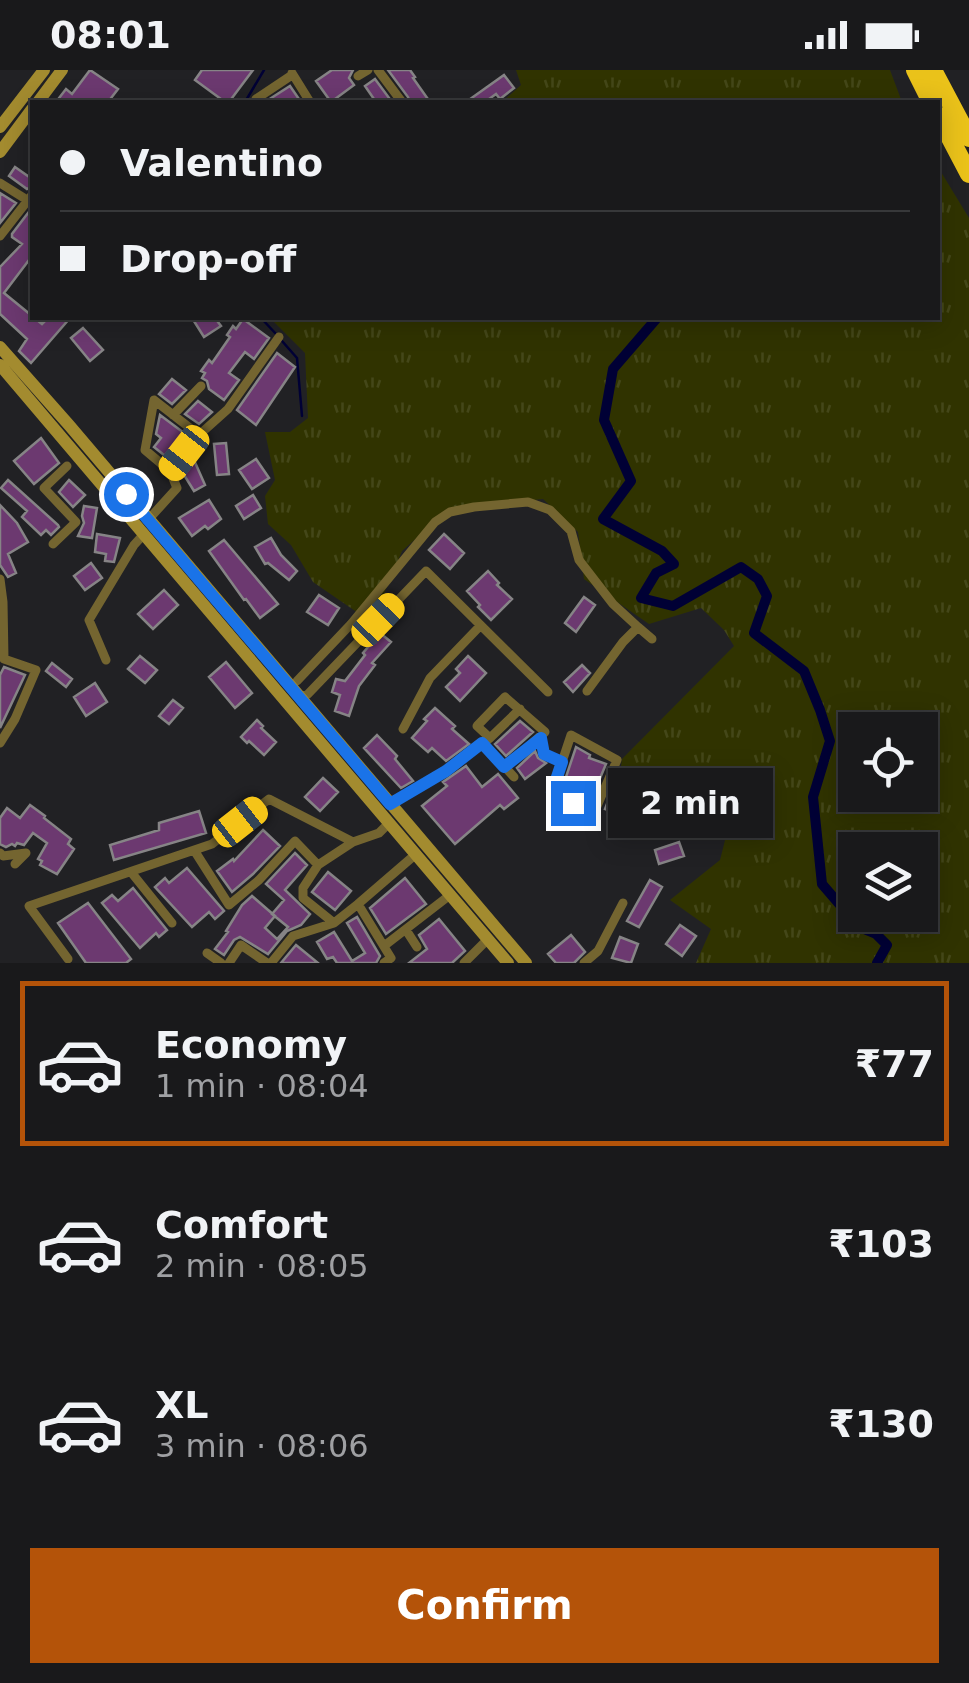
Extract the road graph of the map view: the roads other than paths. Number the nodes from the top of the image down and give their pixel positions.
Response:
1 (44, 70) edge
2 (62, 70) edge
3 (378, 70) edge
4 (915, 70) edge
5 (933, 70) edge
6 (292, 72) edge
7 (40, 100) edge
8 (256, 100) edge
9 (309, 100) edge
10 (400, 100) edge
11 (930, 100) edge
12 (940, 100) edge
13 (942, 110) edge
14 (30, 112) edge
15 (1, 123) edge
16 (967, 129) edge
17 (0, 152) edge
18 (969, 174) edge
19 (0, 183) edge
20 (30, 199) edge
21 (30, 201) edge
22 (0, 236) edge
23 (278, 337) dead end
24 (0, 348) edge
25 (0, 365) edge
26 (201, 386) dead end
27 (173, 414) junction
28 (199, 435) junction
29 (67, 466) dead end
30 (170, 472) junction
31 (148, 527) junction
32 (53, 544) dead end
33 (0, 579) edge
34 (480, 626) junction
35 (638, 627) junction
36 (652, 639) dead end
37 (106, 660) dead end
38 (286, 684) junction
39 (587, 691) dead end
40 (548, 692) dead end
41 (300, 697) junction
42 (520, 709) junction
43 (402, 729) dead end
44 (541, 738) junction
45 (486, 741) junction
46 (0, 743) edge
47 (562, 762) junction
48 (504, 767) junction
49 (514, 778) dead end
50 (390, 804) junction
51 (389, 823) junction
52 (354, 842) junction
53 (194, 850) junction
54 (0, 853) edge
55 (416, 854) junction
56 (15, 864) dead end
57 (318, 865) junction
58 (131, 872) junction
59 (450, 895) junction
60 (623, 902) dead end
61 (358, 904) junction
62 (334, 922) junction
63 (172, 923) dead end
64 (406, 930) junction
65 (488, 940) junction
66 (384, 946) junction
67 (417, 947) dead end
68 (207, 953) dead end
69 (68, 959) dead end
70 (225, 963) edge
71 (269, 963) edge
72 (384, 963) edge
73 (464, 963) edge
74 (508, 963) edge
75 (526, 963) edge
76 (584, 963) edge

1 - 15 main road
2 - 7 main road
3 - 10 street
4 - 11 highway
5 - 12 highway
6 - 8 street
6 - 9 street
13 - 16 highway
13 - 18 highway
14 - 17 main road
19 - 20 street
21 - 22 street
23 - 28 street
24 - 31 main road
25 - 31 main road
26 - 27 street
27 - 28 street
27 - 30 street
28 - 30 street
29 - 32 street
30 - 31 street
31 - 37 street
31 - 38 main road
33 - 46 street
34 - 40 street
34 - 41 street
34 - 43 street
35 - 36 street
35 - 38 street
35 - 39 street
38 - 41 main road
38 - 51 main road
41 - 50 main road
42 - 44 street
42 - 45 street
42 - 45 street
44 - 47 street
44 - 48 street
45 - 48 street
45 - 50 street
47 - 47 street
48 - 49 street
50 - 75 main road
51 - 52 street
51 - 55 main road
52 - 53 street
52 - 57 street
53 - 57 street
53 - 58 street
54 - 56 street
55 - 59 main road
55 - 61 street
57 - 62 street
58 - 63 street
58 - 69 street
59 - 64 street
59 - 65 main road
60 - 76 street
61 - 62 street
61 - 66 street
62 - 71 street
64 - 66 street
64 - 67 street
65 - 73 street
65 - 74 main road
66 - 72 street
68 - 70 street
70 - 71 street

